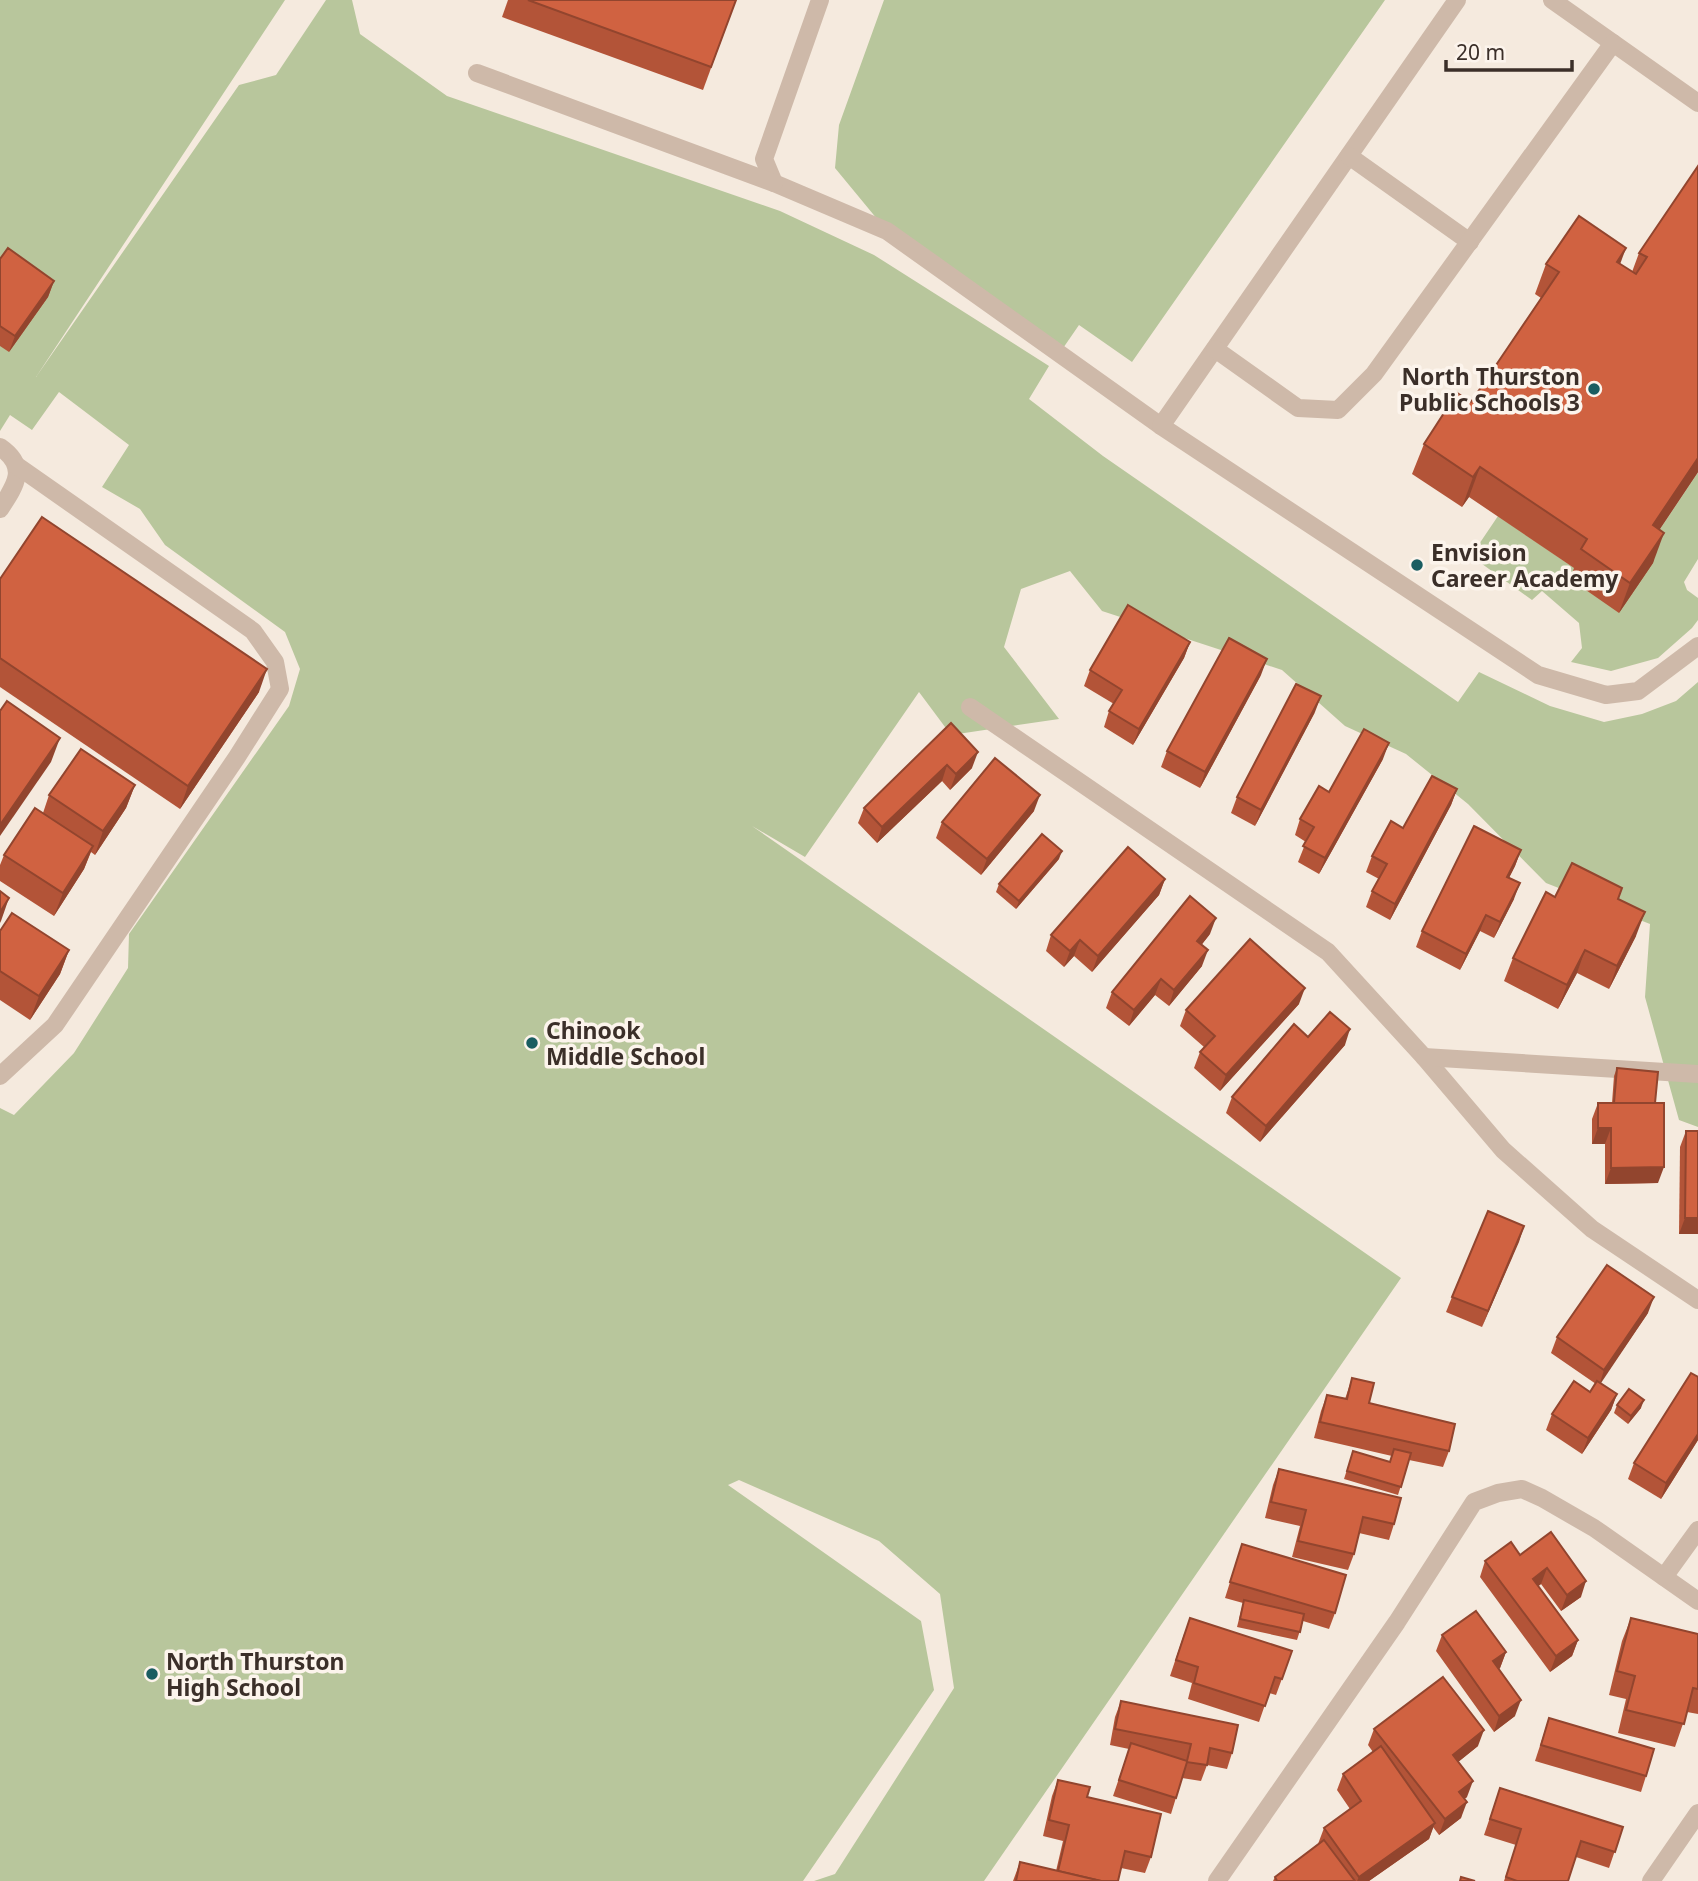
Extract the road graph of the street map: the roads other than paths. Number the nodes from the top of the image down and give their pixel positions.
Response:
1 (820, 0) edge
2 (1457, 0) edge
3 (1552, 0) edge
4 (1613, 43) junction
5 (477, 73) dead end
6 (1698, 103) edge
7 (1349, 156) junction
8 (774, 183) junction
9 (1470, 242) junction
10 (1215, 349) junction
11 (1161, 426) junction
12 (0, 447) edge
13 (16, 466) junction
14 (0, 509) edge
15 (1698, 646) edge
16 (970, 707) dead end
17 (1424, 1057) junction
18 (1698, 1074) edge
19 (0, 1076) edge
20 (1698, 1300) edge
21 (1698, 1530) edge
22 (1664, 1577) junction
23 (1698, 1601) edge
24 (1698, 1814) edge
25 (1217, 1881) edge
26 (1651, 1881) edge

1 - 8 lane
2 - 7 lane
3 - 4 lane
4 - 6 lane
4 - 9 lane
5 - 8 lane
7 - 9 lane
7 - 10 lane
8 - 11 lane
9 - 10 lane
10 - 11 lane
11 - 15 lane
12 - 13 lane
13 - 14 lane
13 - 19 lane
16 - 17 lane
17 - 18 lane
17 - 20 lane
21 - 22 lane
22 - 23 lane
22 - 25 lane
24 - 26 lane

